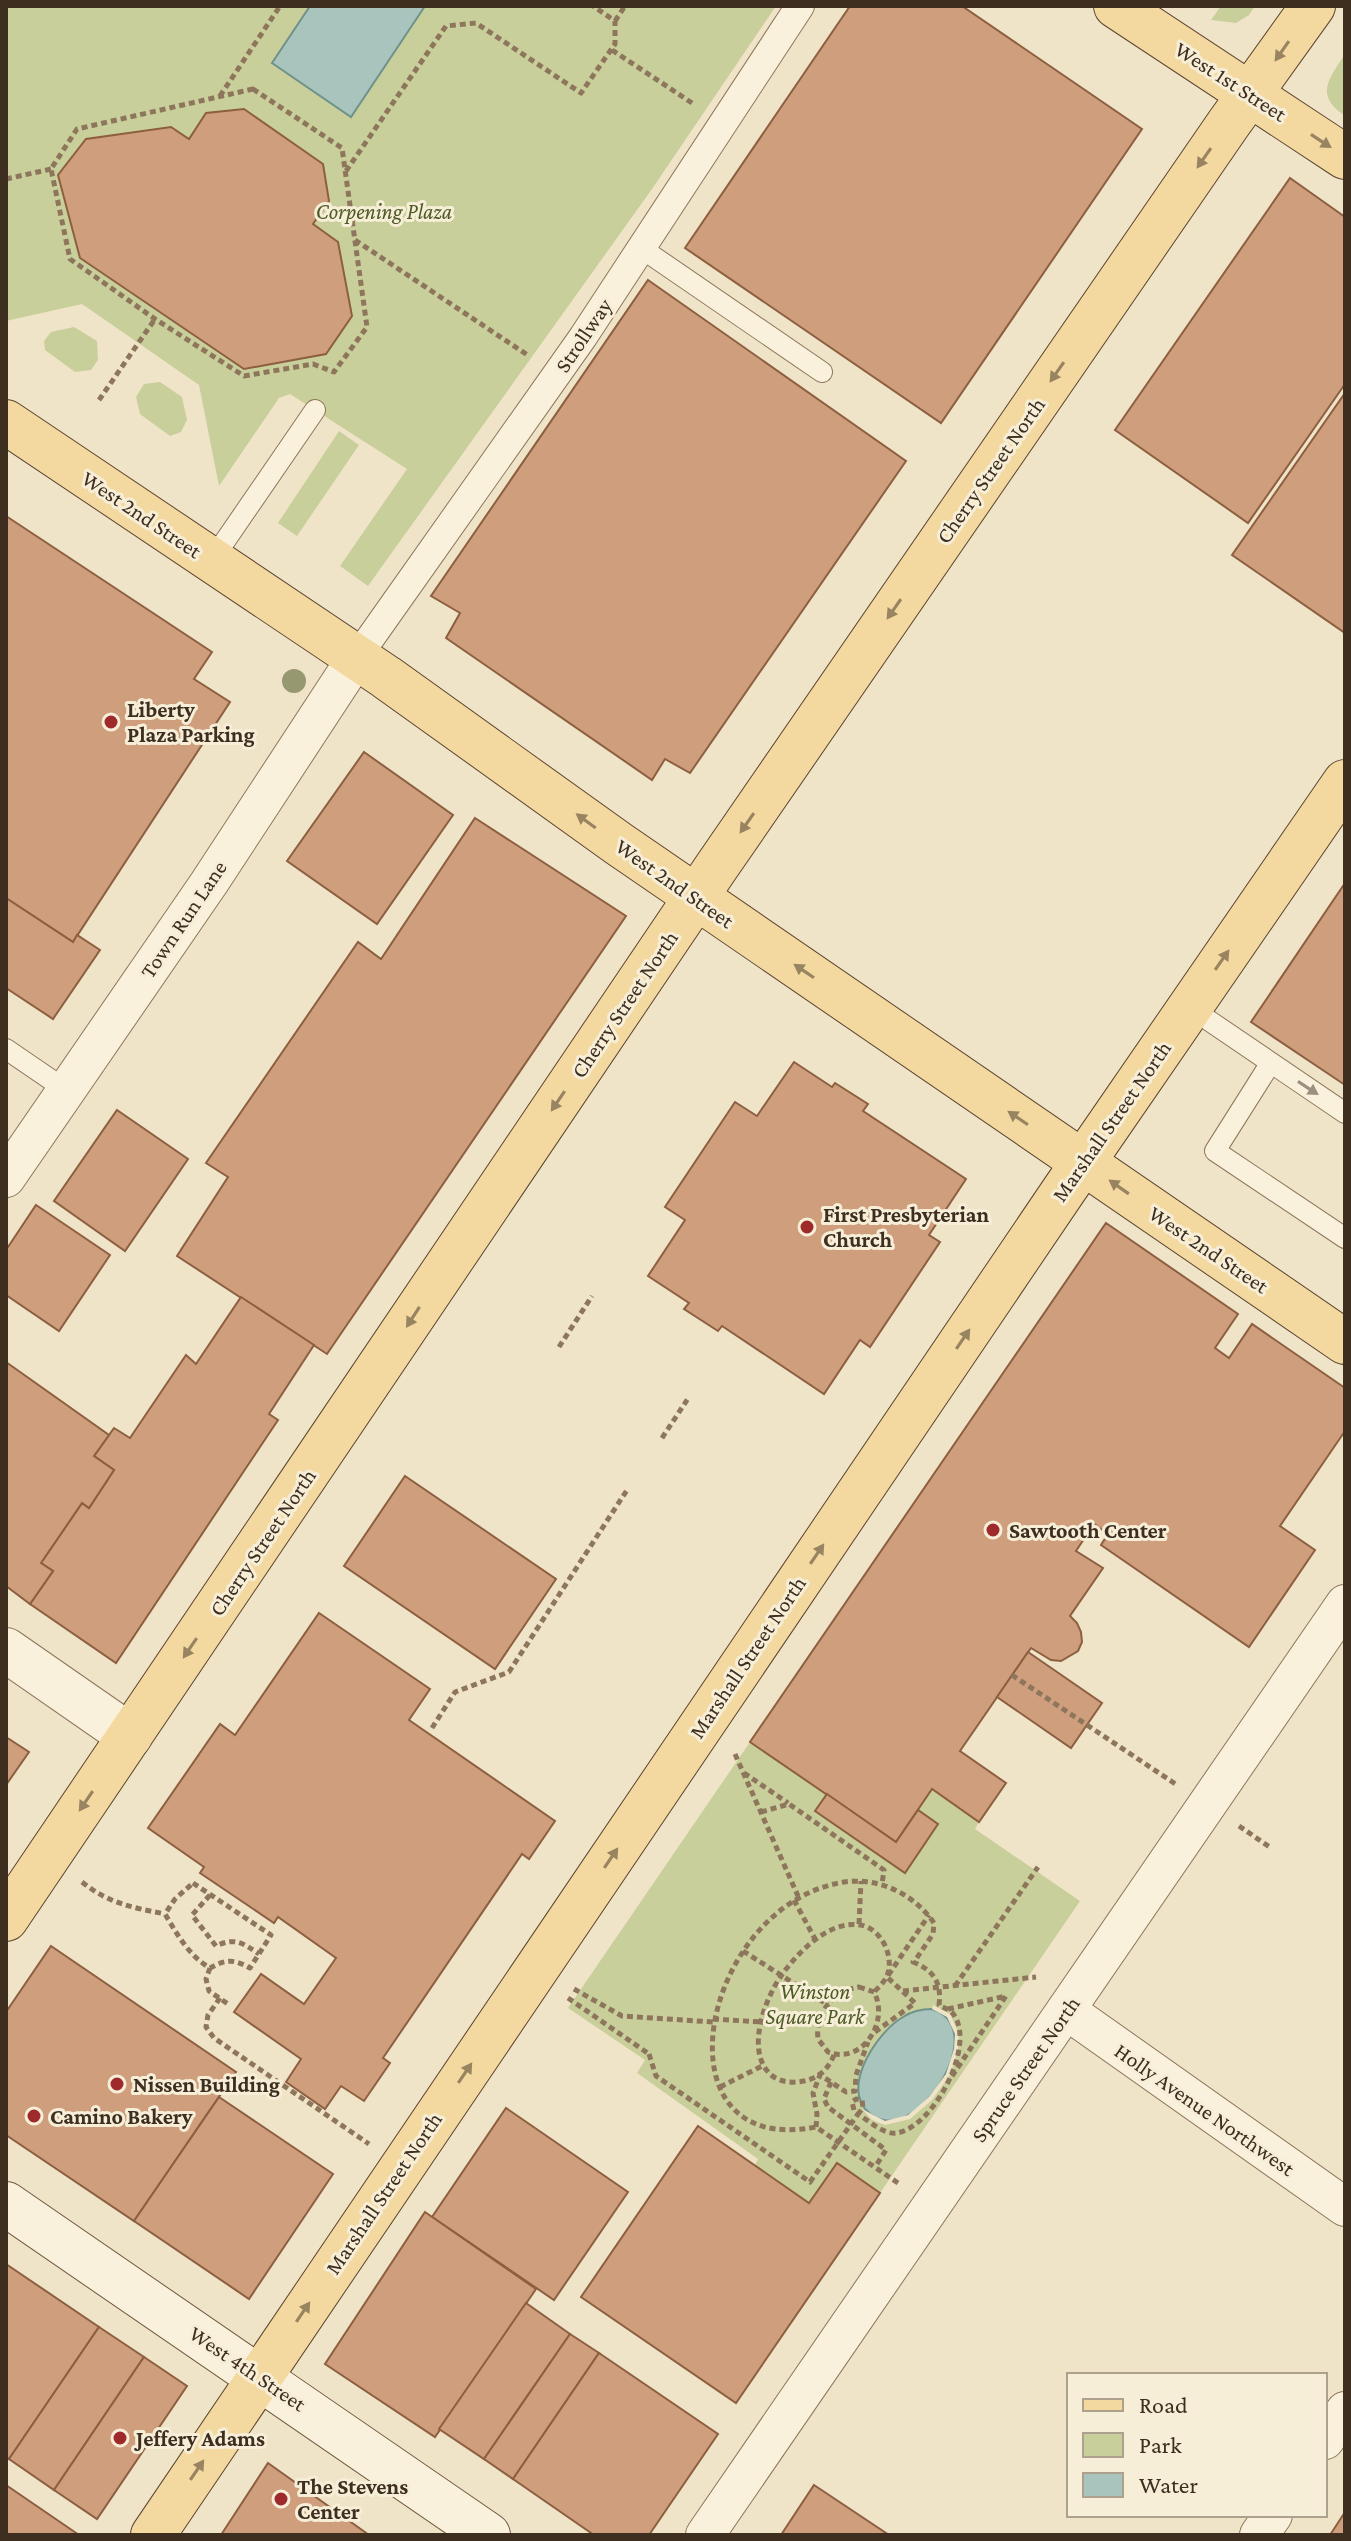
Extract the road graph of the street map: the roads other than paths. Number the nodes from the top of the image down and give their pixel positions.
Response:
1 (800, 6) edge
2 (1116, 6) edge
3 (1313, 6) edge
4 (1251, 95) junction
5 (1345, 157) edge
6 (641, 248) junction
7 (822, 372) dead end
8 (315, 410) dead end
9 (6, 422) edge
10 (212, 560) junction
11 (357, 657) junction
12 (1344, 786) edge
13 (696, 897) junction
14 (1189, 1007) junction
15 (6, 1049) edge
16 (1270, 1064) junction
17 (66, 1090) junction
18 (1345, 1113) edge
19 (1083, 1162) junction
20 (6, 1178) edge
21 (1345, 1238) edge
22 (1345, 1342) edge
23 (1345, 1604) edge
24 (6, 1650) edge
25 (130, 1736) junction
26 (6, 1919) edge
27 (1066, 2010) junction
28 (6, 2204) edge
29 (1345, 2207) edge
30 (259, 2376) junction
31 (1345, 2411) edge
32 (1327, 2437) edge
33 (1272, 2517) edge
34 (153, 2535) edge
35 (488, 2535) edge
36 (705, 2535) edge
37 (1259, 2535) edge

1 - 6 street, Strollway
2 - 4 main road, West 1st Street
3 -> 4 main road, Cherry Street North
4 -> 5 main road, West 1st Street
4 -> 13 main road, Cherry Street North
6 - 7 lane
6 - 11 street, Strollway
8 - 10 lane
9 - 10 main road, West 2nd Street
10 - 11 main road, West 2nd Street
13 -> 11 main road, West 2nd Street
11 - 17 street, Town Run Lane
14 -> 12 main road, Marshall Street North
19 -> 13 main road, West 2nd Street
13 -> 25 main road, Cherry Street North
14 - 16 lane
14 - 19 main road, Marshall Street North
15 - 17 lane
16 -> 18 lane
16 - 21 lane
17 - 20 street, Town Run Lane
22 -> 19 main road, West 2nd Street
30 -> 19 main road, Marshall Street North
23 - 27 street, Spruce Street North
24 - 25 main road
25 -> 26 main road, Cherry Street North
27 - 29 street, Holly Avenue Northwest
27 - 36 street, Spruce Street North
28 - 30 main road, West 4th Street
34 -> 30 main road, Marshall Street North
30 - 35 main road, West 4th Street
31 - 32 street
33 - 37 street

